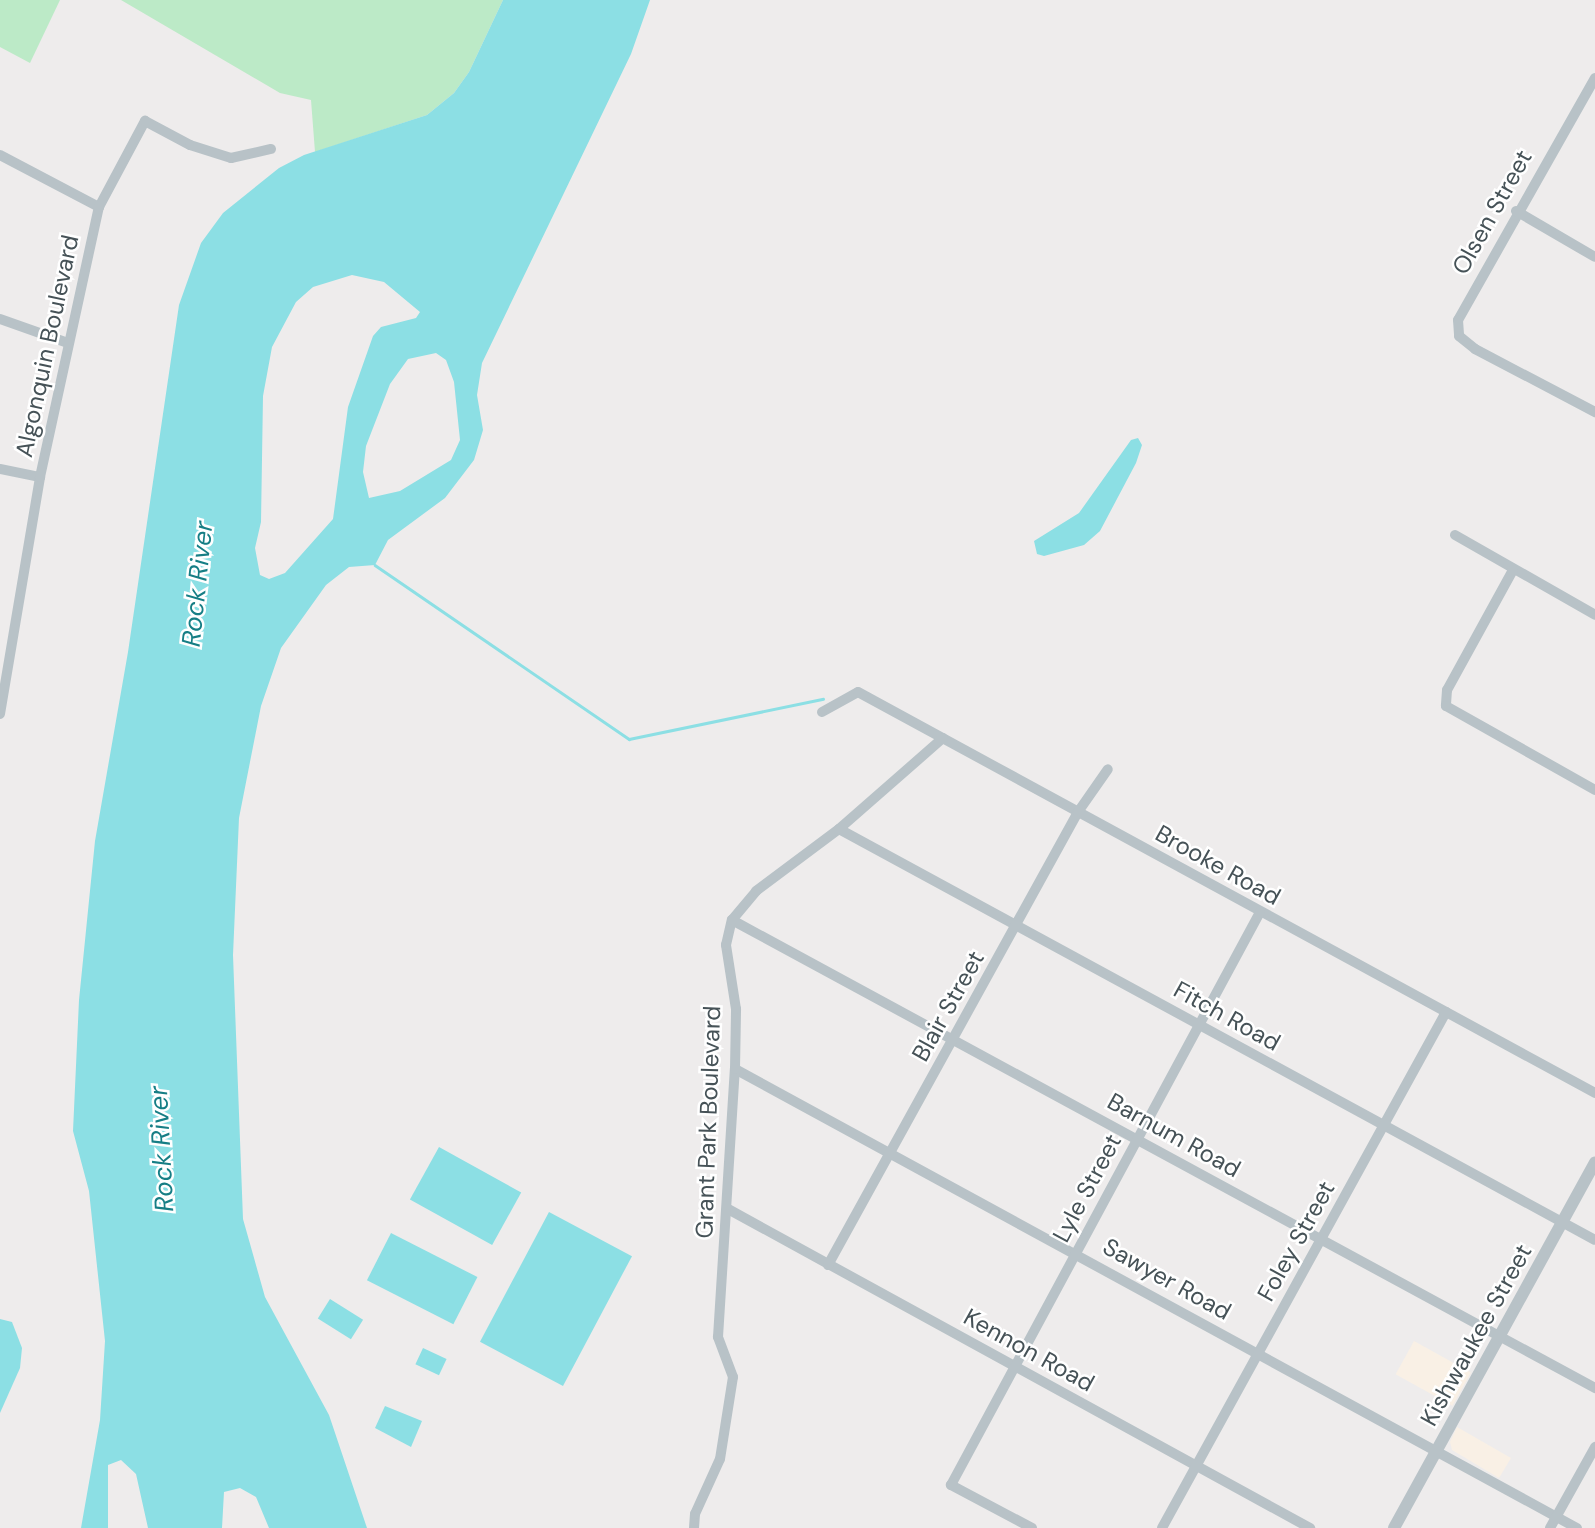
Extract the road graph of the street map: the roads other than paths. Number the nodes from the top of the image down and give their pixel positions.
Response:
1 (1595, 78) edge
2 (271, 149) dead end
3 (0, 155) edge
4 (99, 207) junction
5 (1516, 211) junction
6 (1595, 257) edge
7 (0, 318) edge
8 (68, 343) junction
9 (1595, 412) edge
10 (0, 469) edge
11 (40, 477) junction
12 (1455, 535) dead end
13 (1513, 570) junction
14 (1595, 615) edge
15 (822, 712) dead end
16 (0, 714) edge
17 (943, 738) junction
18 (1108, 769) dead end
19 (1595, 790) edge
20 (1079, 813) junction
21 (839, 829) junction
22 (1261, 912) junction
23 (732, 920) junction
24 (1016, 925) junction
25 (1446, 1012) junction
26 (1199, 1024) junction
27 (954, 1039) junction
28 (736, 1069) junction
29 (1595, 1093) edge
30 (1383, 1125) junction
31 (1137, 1139) junction
32 (891, 1154) junction
33 (1595, 1163) edge
34 (728, 1209) junction
35 (1563, 1223) junction
36 (1321, 1239) junction
37 (1595, 1240) edge
38 (1076, 1254) junction
39 (828, 1265) junction
40 (1500, 1336) junction
41 (1259, 1353) junction
42 (1013, 1365) junction
43 (1595, 1388) edge
44 (1595, 1447) edge
45 (1436, 1450) junction
46 (1196, 1465) junction
47 (1556, 1516) junction
48 (694, 1528) edge
49 (1032, 1528) edge
50 (1162, 1528) edge
51 (1310, 1528) edge
52 (1394, 1528) edge
53 (1550, 1528) edge
54 (1577, 1528) edge

1 - 5 street, Olsen Street
2 - 4 street, Algonquin Boulevard
3 - 4 street
4 - 8 street, Algonquin Boulevard
5 - 6 street
5 - 9 street, Olsen Street
7 - 8 street
8 - 11 street, Algonquin Boulevard
10 - 11 street
11 - 16 street, Algonquin Boulevard
12 - 13 street
13 - 14 street
13 - 19 street
15 - 17 street, Brooke Road
17 - 20 street, Brooke Road
17 - 21 street
18 - 20 street, Blair Street
20 - 22 street, Brooke Road
20 - 24 street, Blair Street
21 - 23 street
21 - 24 street, Fitch Road
22 - 25 street, Brooke Road
22 - 26 street, Lyle Street
23 - 27 street, Barnum Road
23 - 28 street, Grant Park Boulevard
24 - 26 street, Fitch Road
24 - 27 street, Blair Street
25 - 29 street, Brooke Road
25 - 30 street, Foley Street
26 - 30 street, Fitch Road
26 - 31 street, Lyle Street
27 - 31 street, Barnum Road
27 - 32 street, Blair Street
28 - 32 street, Sawyer Road
28 - 34 street, Grant Park Boulevard
30 - 35 street, Fitch Road
30 - 36 street, Foley Street
31 - 36 street, Barnum Road
31 - 38 street, Lyle Street
32 - 38 street, Sawyer Road
32 - 39 street, Blair Street
33 - 35 street, Kishwaukee Street
34 - 39 street, Kennon Road
34 - 48 street, Grant Park Boulevard
35 - 37 street, Fitch Road
35 - 40 street, Kishwaukee Street
36 - 40 street, Barnum Road
36 - 41 street, Foley Street
38 - 41 street, Sawyer Road
38 - 42 street, Lyle Street
39 - 42 street, Kennon Road
40 - 43 street, Barnum Road
40 - 45 street, Kishwaukee Street
41 - 45 street, Sawyer Road
41 - 46 street, Foley Street
42 - 46 street, Kennon Road
42 - 49 street, Lyle Street
44 - 47 street
45 - 47 street, Sawyer Road
45 - 52 street, Kishwaukee Street
46 - 50 street, Foley Street
46 - 51 street, Kennon Road
47 - 53 street
47 - 54 street, Sawyer Road

